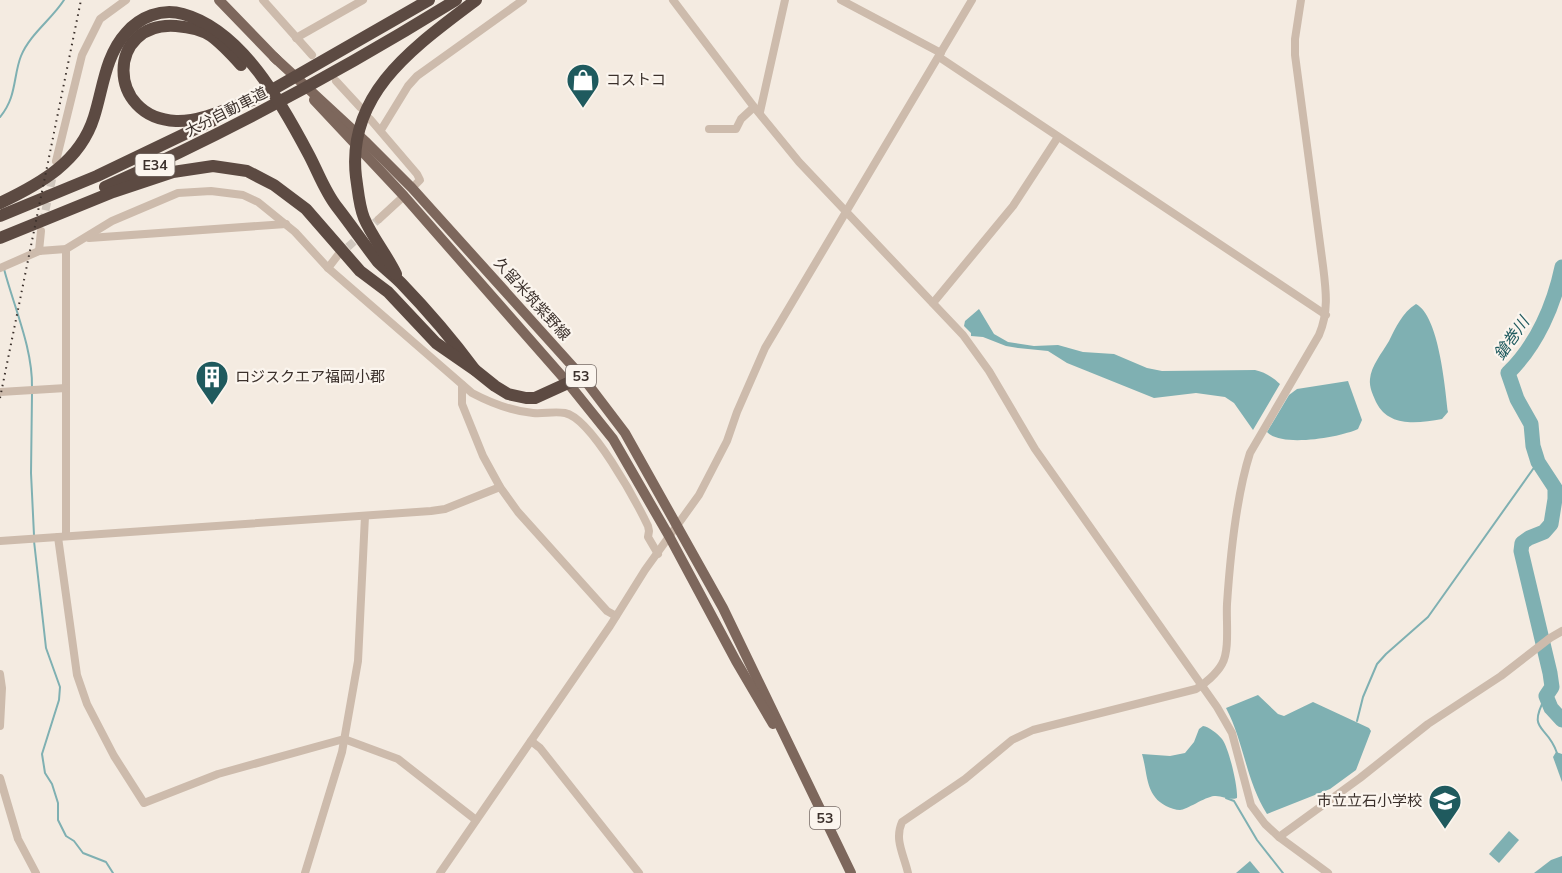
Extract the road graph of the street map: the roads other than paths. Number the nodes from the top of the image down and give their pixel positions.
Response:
1 (126, 0) edge
2 (219, 0) edge
3 (263, 0) edge
4 (363, 0) edge
5 (429, 0) edge
6 (456, 0) edge
7 (476, 0) edge
8 (523, 0) edge
9 (673, 0) edge
10 (785, 0) edge
11 (840, 0) edge
12 (972, 0) edge
13 (1301, 0) edge
14 (296, 38) junction
15 (940, 55) junction
16 (314, 60) junction
17 (331, 79) junction
18 (255, 99) junction
19 (360, 107) dead end
20 (757, 110) junction
21 (366, 119) junction
22 (709, 129) dead end
23 (381, 130) junction
24 (1058, 137) junction
25 (56, 161) tunnel mouth
26 (408, 192) junction
27 (0, 203) edge
28 (847, 212) junction
29 (0, 216) edge
30 (379, 219) tunnel mouth
31 (41, 223) junction
32 (286, 224) junction
33 (26, 225) junction
34 (0, 231) edge
35 (0, 238) edge
36 (85, 238) junction
37 (66, 249) junction
38 (39, 251) junction
39 (338, 255) tunnel mouth
40 (0, 268) edge
41 (328, 268) junction
42 (399, 281) junction
43 (388, 292) junction
44 (933, 303) junction
45 (1326, 315) junction
46 (475, 370) junction
47 (584, 380) junction
48 (568, 383) junction
49 (462, 385) junction
50 (66, 388) junction
51 (0, 392) edge
52 (500, 487) junction
53 (364, 516) junction
54 (678, 526) junction
55 (62, 536) junction
56 (669, 536) junction
57 (0, 541) edge
58 (658, 554) junction
59 (616, 616) junction
60 (1562, 631) edge
61 (0, 674) edge
62 (1203, 685) junction
63 (0, 726) edge
64 (344, 739) junction
65 (531, 741) junction
66 (798, 762) junction
67 (0, 778) edge
68 (476, 820) junction
69 (1279, 837) junction
70 (36, 873) edge
71 (305, 873) edge
72 (440, 873) edge
73 (639, 873) edge
74 (851, 873) edge
75 (908, 873) edge
76 (1328, 873) edge

1 - 25 street
2 - 26 main road, 久留米筑紫野線 / 53
3 - 14 street
4 - 14 street
5 - 16 highway, 大分自動車道 / E34
6 - 17 highway, 大分自動車道 / E34
7 - 21 highway
8 - 23 street
9 - 20 street
10 - 20 street
11 - 15 street
12 - 15 street
13 - 45 street
14 - 16 street
15 - 24 street
15 - 28 street
16 - 18 highway, 大分自動車道 / E34
17 - 19 street
17 - 31 highway, 大分自動車道 / E34
18 - 29 highway, 大分自動車道 / E34
18 - 43 highway
20 - 22 street
20 - 28 street
21 - 23 street
21 - 42 highway
23 - 26 street
24 - 44 street
24 - 45 street
26 - 30 street
26 - 47 main road, 久留米筑紫野線 / 53
26 - 48 main road, 久留米筑紫野線 / 53
27 - 42 highway
28 - 44 street
28 - 54 street
31 - 33 highway
31 - 38 street
31 - 43 highway
32 - 36 street
32 - 36 street
32 - 41 street
33 - 34 highway
33 - 35 highway
36 - 37 street
37 - 38 street
37 - 50 street
38 - 40 street
39 - 41 street
41 - 49 street
42 - 46 highway
43 - 46 highway
44 - 62 street
45 - 62 street
46 - 48 highway
47 - 48 highway
47 - 54 main road, 久留米筑紫野線 / 53
48 - 56 main road, 久留米筑紫野線 / 53
49 - 52 street
49 - 58 street
50 - 51 street
50 - 55 street
52 - 53 street
52 - 59 street
53 - 55 street
53 - 64 street
54 - 56 street
54 - 66 main road, 久留米筑紫野線 / 53
55 - 57 street
55 - 64 street
56 - 58 street
56 - 66 main road, 久留米筑紫野線 / 53
58 - 59 street
59 - 65 street
60 - 69 street
61 - 63 street
62 - 69 street
62 - 75 street
64 - 68 street
64 - 71 street
65 - 68 street
65 - 73 street
66 - 74 main road, 久留米筑紫野線 / 53
67 - 70 street
68 - 72 street
69 - 76 street

